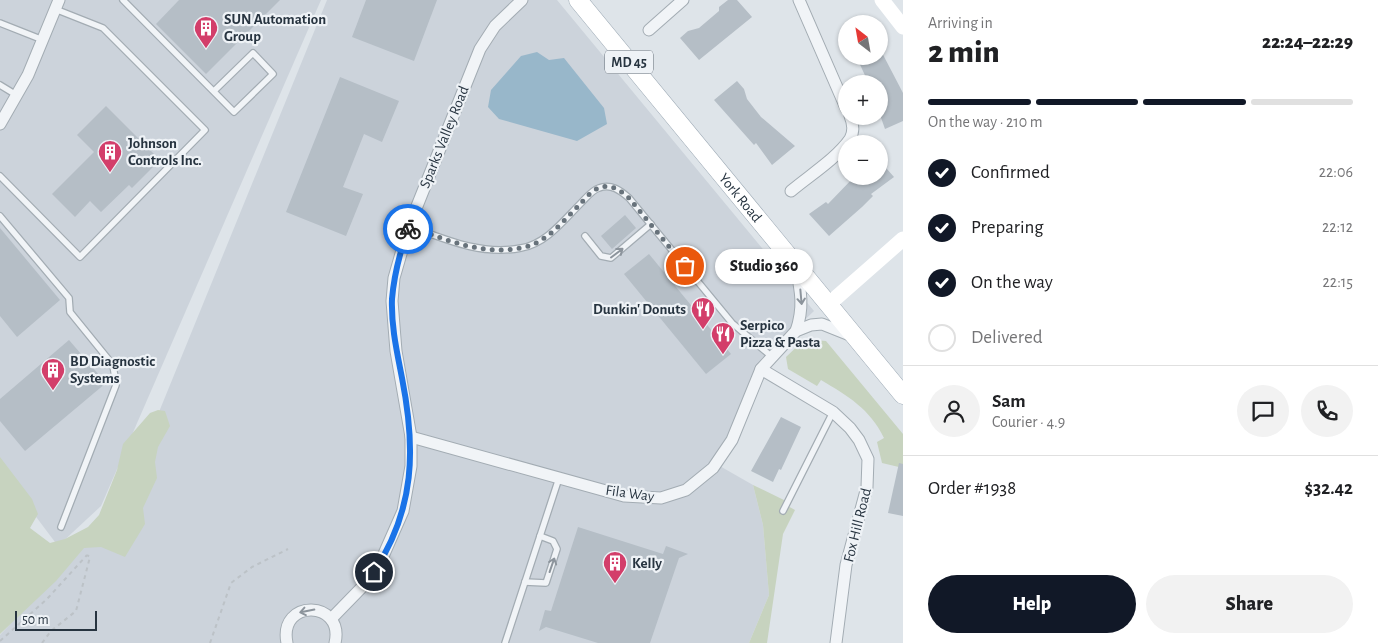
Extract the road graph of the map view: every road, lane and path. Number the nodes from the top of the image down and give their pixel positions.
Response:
1 (123, 0) edge
2 (522, 0) edge
3 (578, 0) edge
4 (684, 0) edge
5 (799, 0) edge
6 (882, 0) edge
7 (57, 4) edge
8 (0, 23) edge
9 (903, 27) edge
10 (649, 30) dead end
11 (43, 40) junction
12 (0, 85) edge
13 (838, 90) edge
14 (214, 92) junction
15 (18, 96) junction
16 (0, 124) edge
17 (852, 125) edge
18 (0, 176) edge
19 (791, 191) dead end
20 (0, 216) edge
21 (651, 224) junction
22 (409, 226) junction
23 (585, 236) dead end
24 (903, 239) edge
25 (795, 264) junction
26 (829, 304) junction
27 (796, 330) junction
28 (856, 338) junction
29 (771, 356) junction
30 (761, 369) junction
31 (903, 395) edge
32 (832, 412) junction
33 (411, 437) junction
34 (559, 478) junction
35 (783, 512) dead end
36 (61, 527) dead end
37 (540, 536) junction
38 (288, 549) dead end
39 (525, 582) junction
40 (331, 619) junction
41 (0, 642) edge
42 (42, 643) edge
43 (210, 643) edge
44 (287, 643) edge
45 (335, 643) edge
46 (505, 643) edge
47 (836, 643) edge

1 - 14 lane
2 - 22 street, Sparks Valley Road
3 - 25 main road, York Road / MD 45
4 - 10 street
5 - 13 street
6 - 9 street
7 - 11 street
7 - 18 lane
8 - 11 lane
11 - 15 street
12 - 15 lane
14 - 14 lane
15 - 16 street
17 - 19 street
20 - 36 lane
21 - 22 lane
23 -> 21 lane
21 - 29 lane
22 - 33 street, Sparks Valley Road
24 - 26 street
25 - 26 main road, York Road / MD 45
25 -> 27 street
26 - 28 main road, York Road / MD 45
27 - 28 street
27 - 29 street, Fila Way
28 - 31 main road, York Road / MD 45
29 - 30 street, Fila Way
30 - 32 street, Fox Hill Road
30 - 34 street, Fila Way
32 - 35 lane
32 - 47 street, Fox Hill Road
33 - 34 street, Fila Way
33 - 40 street, Sparks Valley Road
34 - 37 lane
37 - 39 lane
39 -> 37 lane
38 - 43 path
39 - 46 lane
40 -> 44 street
40 - 45 street
41 - 42 path

